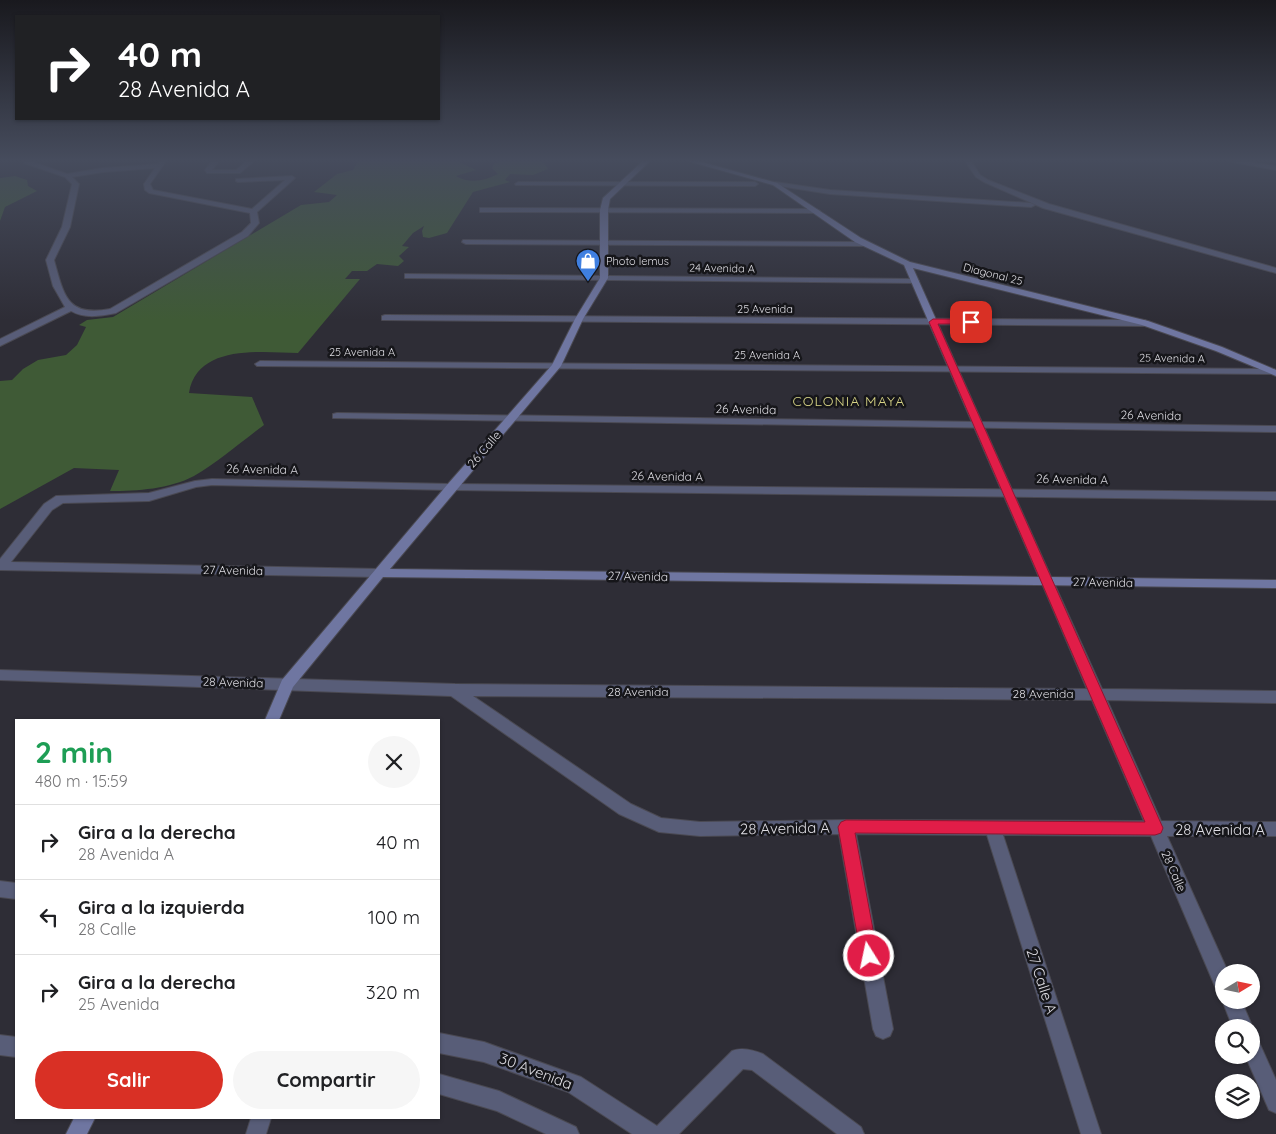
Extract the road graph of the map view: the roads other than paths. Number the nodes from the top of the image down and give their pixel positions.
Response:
1 (69, 214) edge
2 (254, 214) edge
3 (604, 214) edge
4 (820, 214) edge
5 (1074, 214) edge
6 (466, 242) dead end
7 (603, 242) junction
8 (865, 244) junction
9 (907, 264) junction
10 (1276, 271) edge
11 (408, 276) dead end
12 (604, 278) junction
13 (915, 281) junction
14 (70, 308) junction
15 (385, 318) dead end
16 (579, 319) junction
17 (933, 322) junction
18 (1145, 323) junction
19 (0, 343) edge
20 (260, 364) dead end
21 (556, 366) junction
22 (953, 368) junction
23 (1275, 373) edge
24 (337, 416) dead end
25 (510, 419) junction
26 (978, 425) junction
27 (1276, 429) edge
28 (451, 487) junction
29 (1008, 492) junction
30 (1276, 496) edge
31 (0, 566) edge
32 (379, 573) junction
33 (1046, 581) junction
34 (1276, 584) edge
35 (0, 674) edge
36 (287, 684) junction
37 (454, 690) junction
38 (1096, 693) junction
39 (1276, 697) edge
40 (272, 719) edge
41 (846, 827) junction
42 (993, 828) junction
43 (1155, 828) junction
44 (1276, 829) edge
45 (0, 889) edge
46 (15, 891) edge
47 (1215, 964) edge
48 (883, 1029) dead end
49 (440, 1043) edge
50 (0, 1045) edge
51 (15, 1047) edge
52 (1259, 1064) edge
53 (440, 1084) edge
54 (1276, 1103) edge
55 (84, 1119) edge
56 (261, 1119) edge
57 (76, 1134) edge
58 (256, 1134) edge
59 (569, 1134) edge
60 (651, 1134) edge
61 (664, 1134) edge
62 (854, 1134) edge
63 (1092, 1134) edge

1 - 14 street
2 - 14 street
3 - 7 main road
4 - 8 main road, Diagonal 25
5 - 10 street
6 - 7 street
7 - 8 street
7 - 12 main road
8 - 9 main road, Diagonal 25
9 - 13 main road, 28 Calle
9 - 18 main road, Diagonal 25
11 - 12 street, 24 Avenida A
12 - 13 street, 24 Avenida A
12 - 16 main road, 26 Calle
13 - 17 main road, 28 Calle
14 - 19 street
15 - 16 street, 25 Avenida
16 - 17 street, 25 Avenida
16 - 21 main road, 26 Calle
17 - 18 street, 25 Avenida
17 - 22 main road, 28 Calle
18 - 23 main road, Diagonal 25
20 - 21 street, 25 Avenida A
21 - 22 street, 25 Avenida A
21 - 25 main road, 26 Calle
22 - 23 street, 25 Avenida A
22 - 26 main road, 28 Calle
24 - 25 street, 26 Avenida
25 - 26 street, 26 Avenida
25 - 28 main road, 26 Calle
26 - 27 street, 26 Avenida
26 - 29 main road, 28 Calle
28 - 29 street, 26 Avenida A
28 - 31 street, 26 Avenida A
28 - 32 main road, 26 Calle
29 - 30 street, 26 Avenida A
29 - 33 main road, 28 Calle
31 - 32 street, 27 Avenida
32 - 33 main road, 27 Avenida
32 - 36 main road, 26 Calle
33 - 34 main road, 27 Avenida
33 - 38 street, 28 Calle
35 - 36 street, 28 Avenida
36 - 37 street, 28 Avenida
36 - 40 main road, 26 Calle
37 - 38 street, 28 Avenida
37 - 41 street, 28 Avenida A
38 - 39 street, 28 Avenida
38 - 43 street, 28 Calle
41 - 42 street, 28 Avenida A
41 - 48 street
42 - 43 street, 28 Avenida A
42 - 63 street, 27 Calle A
43 - 44 street, 28 Avenida A
43 - 47 street, 28 Calle
45 - 46 street
49 - 60 street, 30 Avenida
50 - 51 street
52 - 54 street
53 - 59 street
55 - 57 main road
56 - 58 street
61 - 62 street

